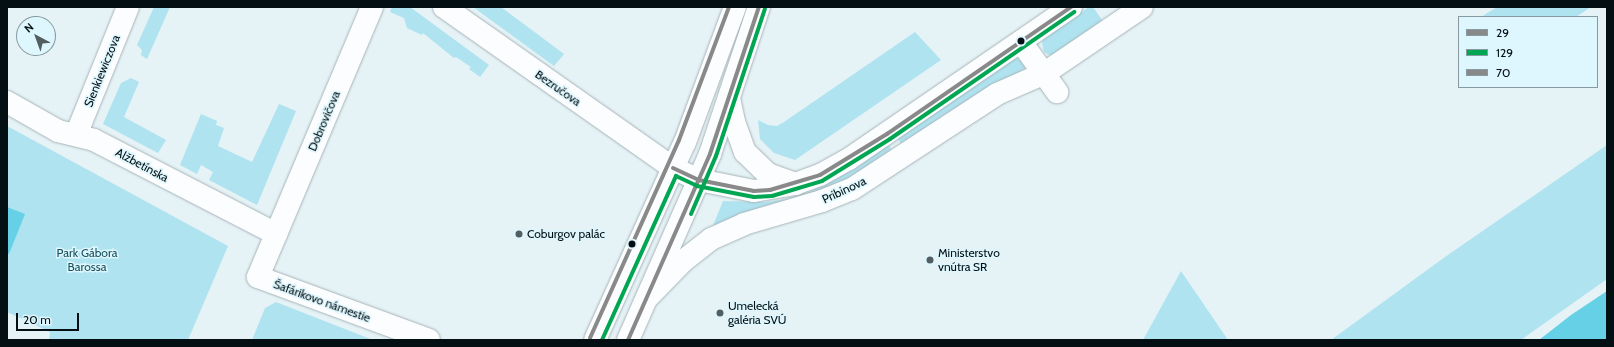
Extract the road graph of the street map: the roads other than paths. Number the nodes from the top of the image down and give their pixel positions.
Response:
1 (128, 7) edge
2 (372, 7) edge
3 (444, 7) edge
4 (734, 7) edge
5 (758, 7) edge
6 (1071, 7) edge
7 (1142, 7) edge
8 (1021, 42) junction
9 (1045, 74) junction
10 (1058, 92) dead end
11 (729, 98) junction
12 (7, 102) edge
13 (76, 134) junction
14 (673, 168) junction
15 (699, 180) junction
16 (795, 184) junction
17 (276, 234) junction
18 (644, 301) junction
19 (429, 340) edge
20 (595, 340) edge
21 (628, 340) edge

1 - 13 street, Sienkiewiczova
2 - 17 street, Dobrovičova
3 - 14 street, Bezručova
4 - 14 street
5 - 11 street
6 - 8 street, Pribinova
7 - 9 street, Pribinova
8 - 9 street
8 - 16 street, Pribinova
9 - 10 street
9 - 18 street, Pribinova
11 - 15 street
11 - 16 street
12 - 13 street, Alžbetínska
13 - 17 street, Alžbetínska
14 - 15 street, Pribinova
14 - 20 street
15 - 16 street, Pribinova
15 - 18 street
17 - 19 street, Šafárikovo námestie
18 - 21 street

